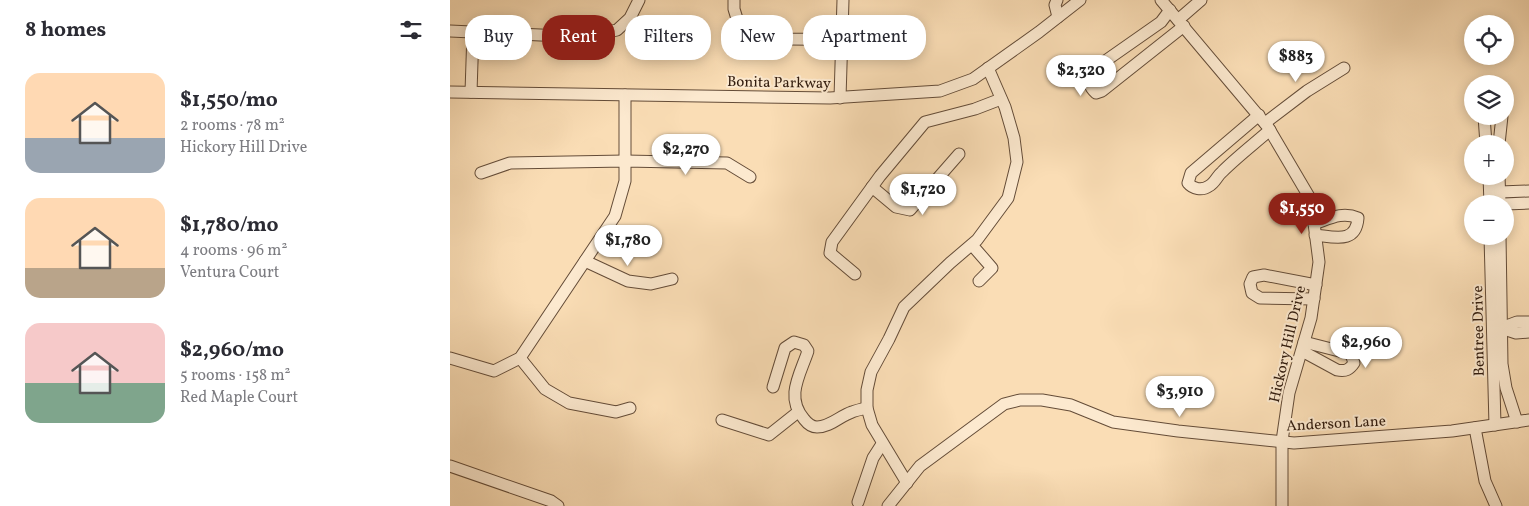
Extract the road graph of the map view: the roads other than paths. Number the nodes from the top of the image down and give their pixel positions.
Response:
1 (639, 0) edge
2 (734, 0) edge
3 (843, 0) edge
4 (1057, 0) edge
5 (1080, 0) edge
6 (1162, 0) edge
7 (1201, 0) edge
8 (1170, 10) junction
9 (843, 15) edge
10 (1058, 17) junction
11 (1181, 23) junction
12 (450, 31) edge
13 (465, 32) edge
14 (532, 35) edge
15 (803, 38) edge
16 (472, 60) edge
17 (841, 60) edge
18 (988, 68) junction
19 (1344, 68) dead end
20 (450, 92) edge
21 (471, 92) junction
22 (625, 95) junction
23 (840, 98) junction
24 (1001, 99) junction
25 (1265, 123) junction
26 (959, 154) dead end
27 (625, 161) junction
28 (481, 173) dead end
29 (750, 177) dead end
30 (872, 187) junction
31 (1529, 191) edge
32 (1512, 195) edge
33 (1529, 203) edge
34 (1514, 204) edge
35 (972, 245) junction
36 (1490, 245) edge
37 (1500, 245) edge
38 (585, 260) junction
39 (856, 274) dead end
40 (672, 279) dead end
41 (980, 280) dead end
42 (1316, 285) junction
43 (1314, 299) junction
44 (1529, 322) edge
45 (1501, 328) junction
46 (1529, 332) edge
47 (450, 358) edge
48 (520, 358) junction
49 (773, 387) dead end
50 (630, 408) dead end
51 (867, 408) junction
52 (798, 412) junction
53 (722, 420) dead end
54 (1529, 420) edge
55 (1517, 422) junction
56 (1495, 425) junction
57 (1475, 428) junction
58 (1282, 442) junction
59 (882, 444) junction
60 (450, 466) edge
61 (907, 483) junction
62 (858, 502) dead end
63 (558, 506) edge
64 (888, 506) edge
65 (1282, 506) edge
66 (1496, 506) edge

1 - 14 street
2 - 15 street
3 - 9 street
4 - 10 street
5 - 10 street, Bonita Parkway
6 - 8 street, Hickory Hill Drive
7 - 11 street
8 - 11 street, Hickory Hill Drive
8 - 11 street
10 - 18 street, Bonita Parkway
11 - 25 street, Hickory Hill Drive
12 - 13 street
16 - 21 street
17 - 23 street
18 - 23 street, Bonita Parkway
18 - 24 street
19 - 25 street
20 - 21 street, Bonita Parkway
21 - 22 street, Bonita Parkway
22 - 23 street, Bonita Parkway
22 - 27 street
24 - 30 street
24 - 35 street
25 - 25 street
25 - 42 street, Hickory Hill Drive
26 - 30 street
27 - 28 street
27 - 29 street
27 - 38 street
30 - 39 street
31 - 32 street
33 - 34 street
35 - 41 street
35 - 51 street
36 - 56 street, Bentree Drive
37 - 45 street, Bentree Drive
38 - 40 street
38 - 48 street
42 - 43 street, Hickory Hill Drive
42 - 43 street
43 - 58 street, Hickory Hill Drive
44 - 45 street
45 - 46 street
45 - 55 street, Bentree Drive
47 - 48 street
48 - 50 street
49 - 52 street
51 - 52 street
51 - 59 street
52 - 53 street
54 - 55 street, Anderson Lane
55 - 56 street, Anderson Lane
56 - 57 street, Anderson Lane
57 - 58 street, Anderson Lane
57 - 66 street
58 - 61 street, Anderson Lane
58 - 65 street, Hickory Hill Drive
59 - 61 street
59 - 62 street
60 - 63 street
61 - 64 street, Anderson Lane

